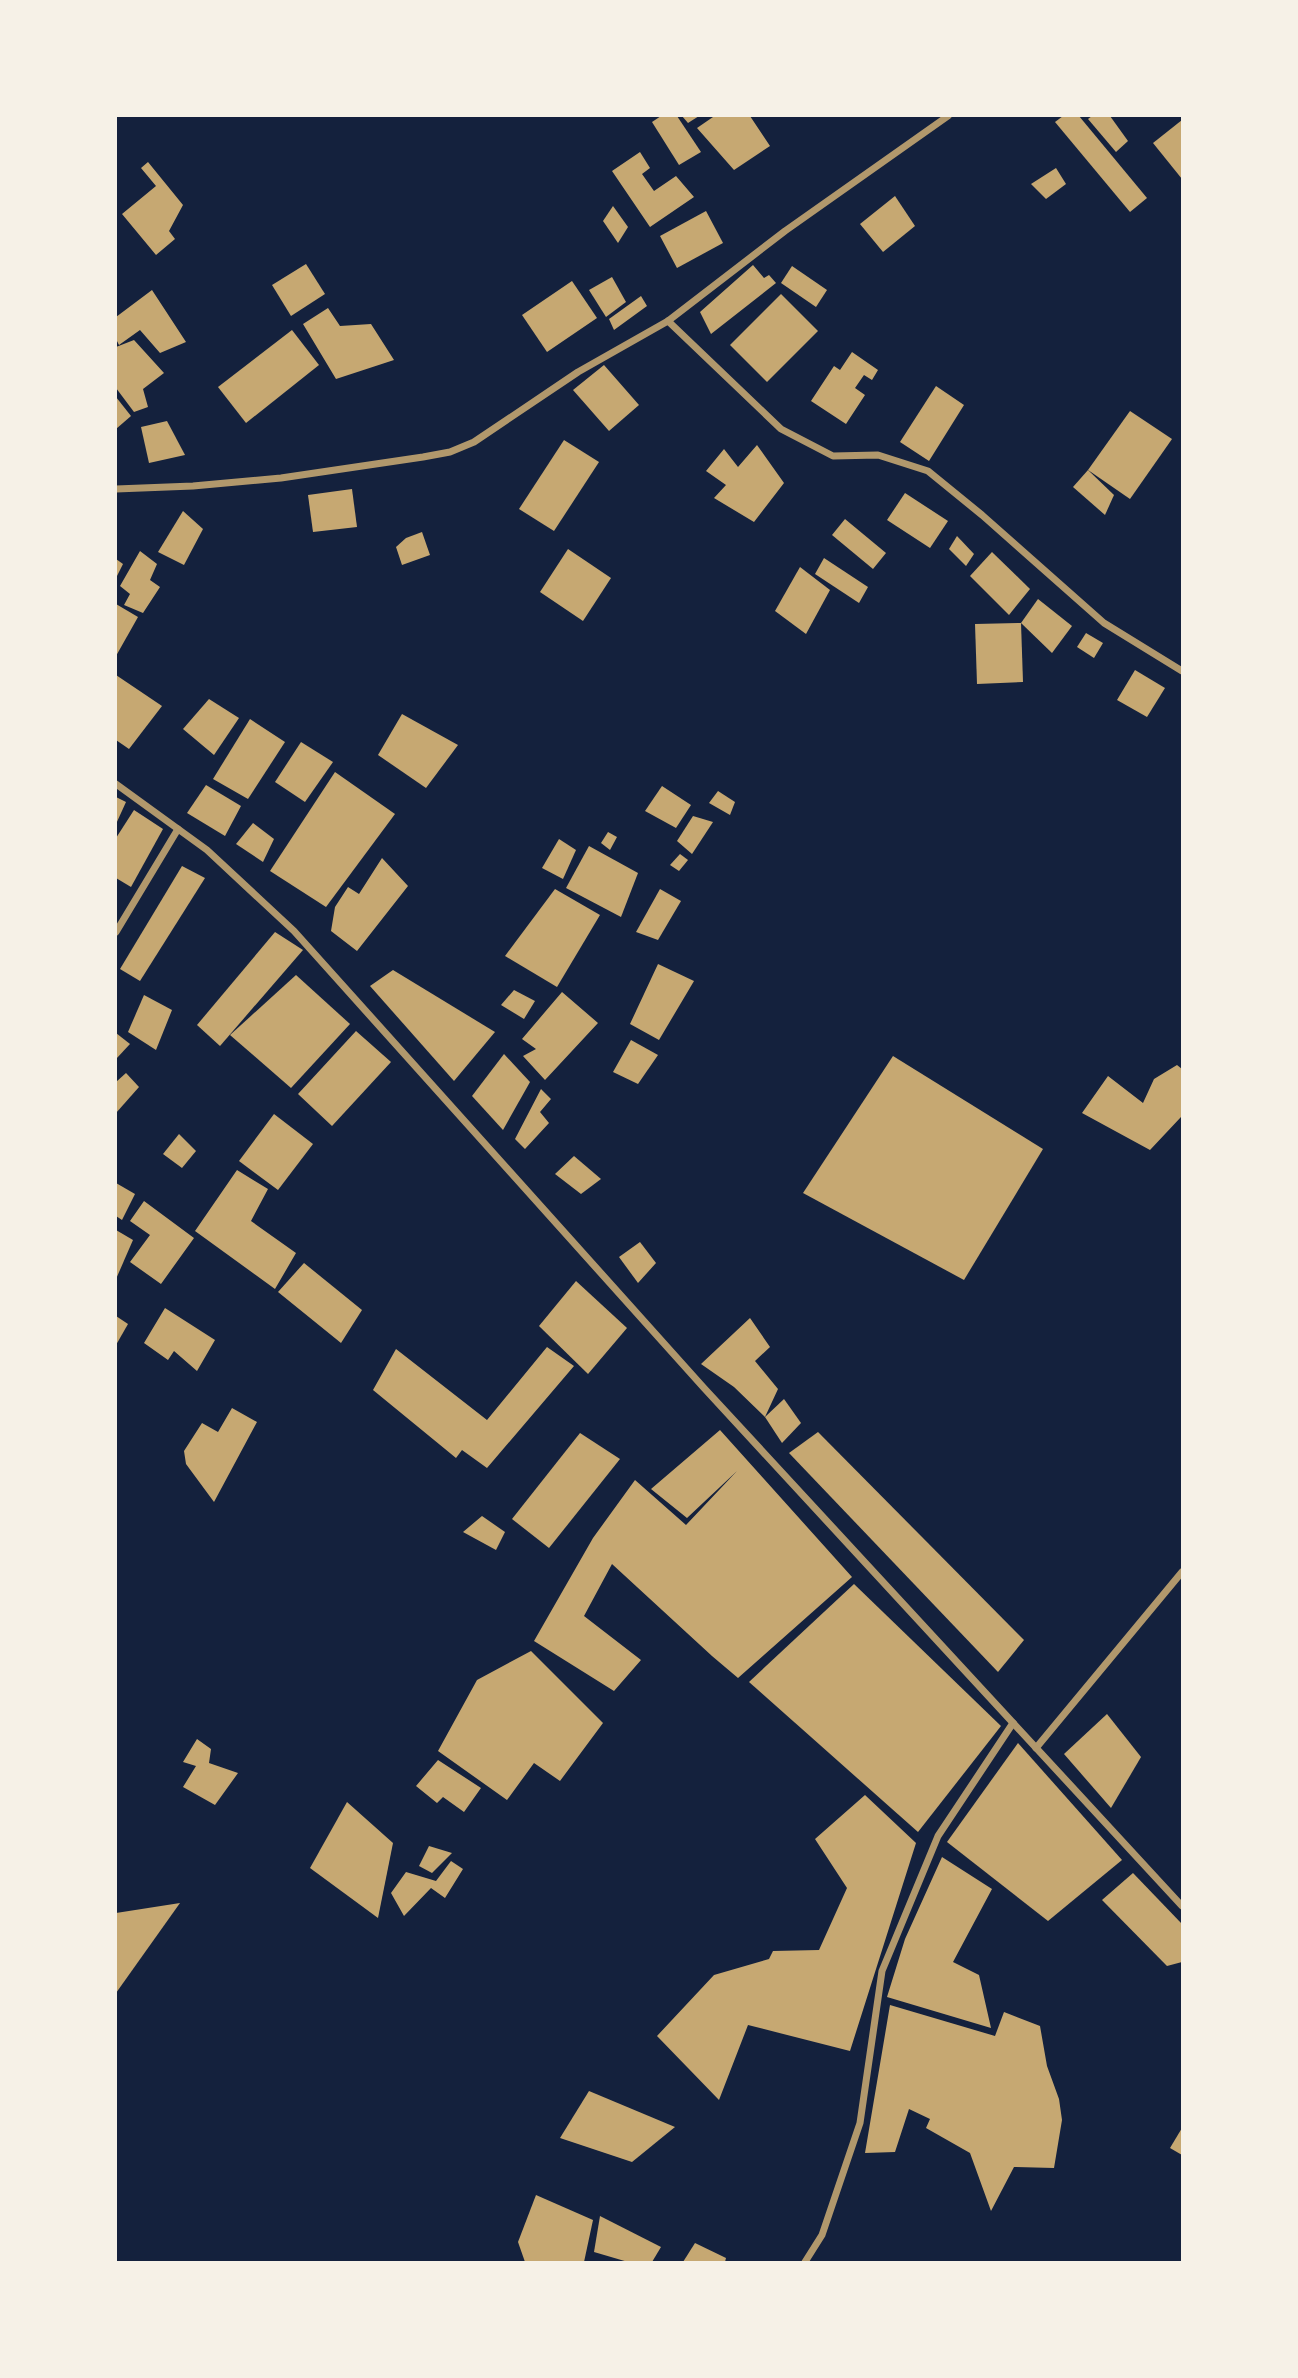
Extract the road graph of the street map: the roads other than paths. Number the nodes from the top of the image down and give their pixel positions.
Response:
1 (948, 116) edge
2 (668, 321) junction
3 (116, 489) edge
4 (1182, 671) edge
5 (116, 784) edge
6 (178, 829) junction
7 (116, 932) edge
8 (1182, 1572) edge
9 (1013, 1723) junction
10 (1036, 1748) junction
11 (1182, 1906) edge
12 (805, 2263) edge

1 - 2 street
2 - 3 street
2 - 4 street
5 - 6 street
6 - 7 street
6 - 9 street
8 - 10 street
9 - 10 street
9 - 12 street
10 - 11 street

